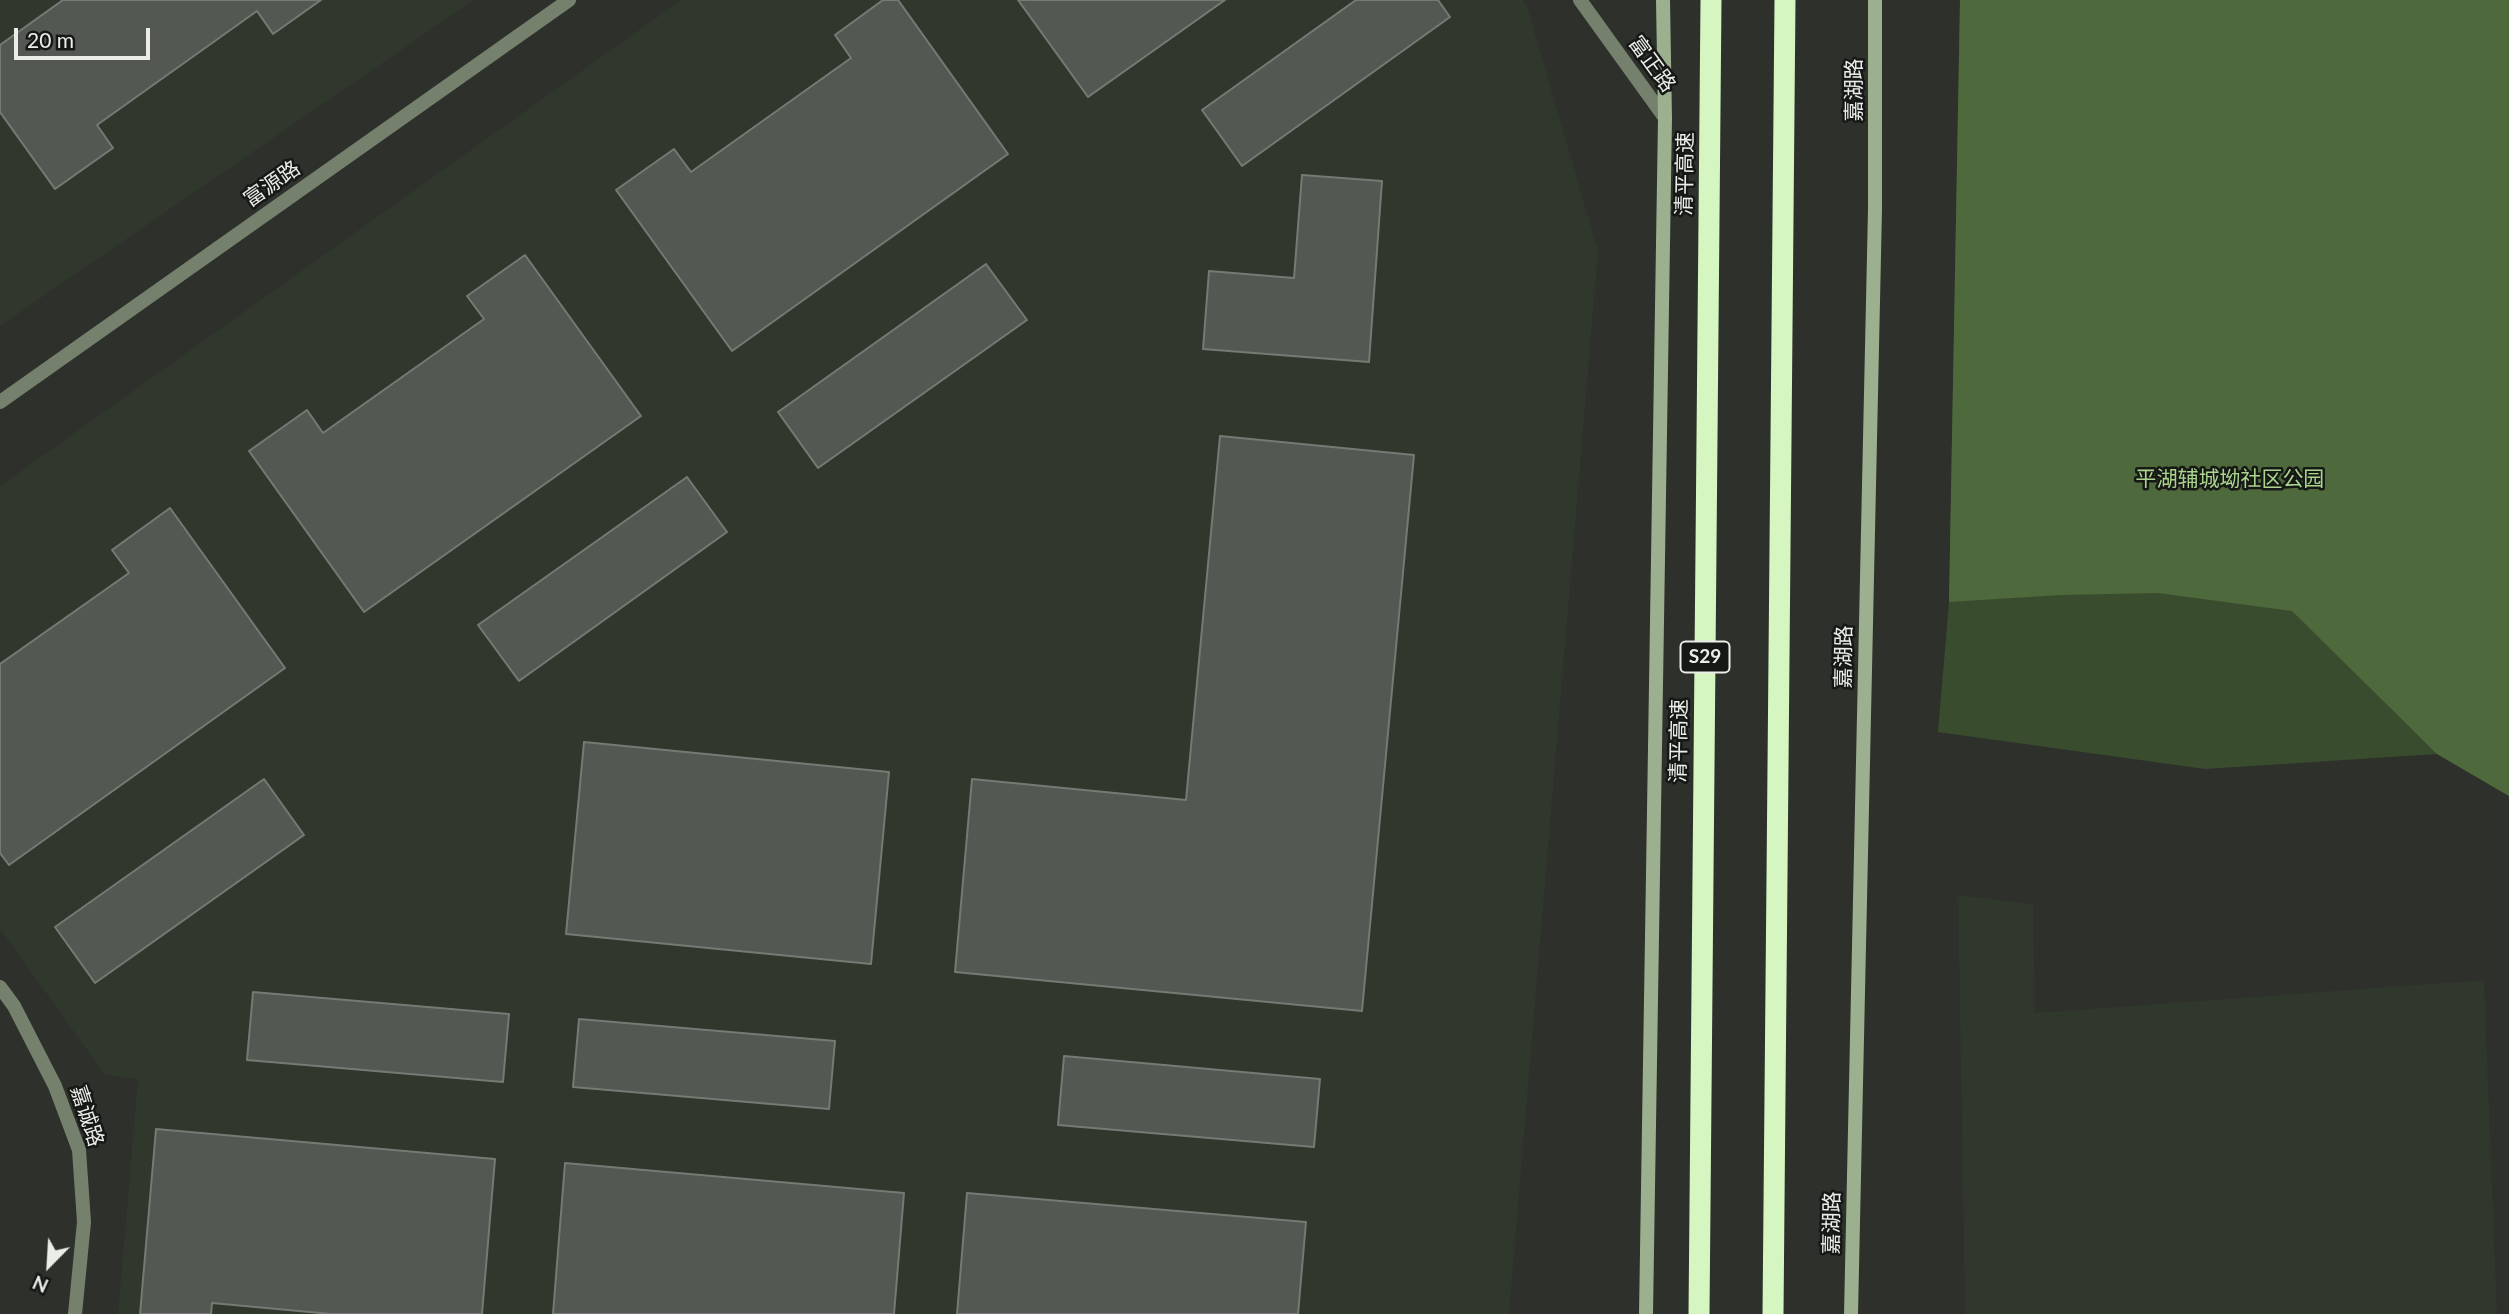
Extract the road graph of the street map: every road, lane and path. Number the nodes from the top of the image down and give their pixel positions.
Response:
1 (569, 0) edge
2 (1580, 0) edge
3 (1663, 0) edge
4 (1711, 0) edge
5 (1785, 0) edge
6 (1875, 0) edge
7 (1665, 118) junction
8 (0, 402) edge
9 (0, 987) edge
10 (75, 1314) edge
11 (1646, 1314) edge
12 (1699, 1314) edge
13 (1773, 1314) edge
14 (1851, 1314) edge

1 - 8 street, 富源路
2 - 7 street, 富正路
3 - 7 main road
4 - 12 highway, 清平高速 / S29
5 - 13 highway
6 - 14 main road, 嘉湖路
7 - 11 main road
9 - 10 street, 嘉诚路

